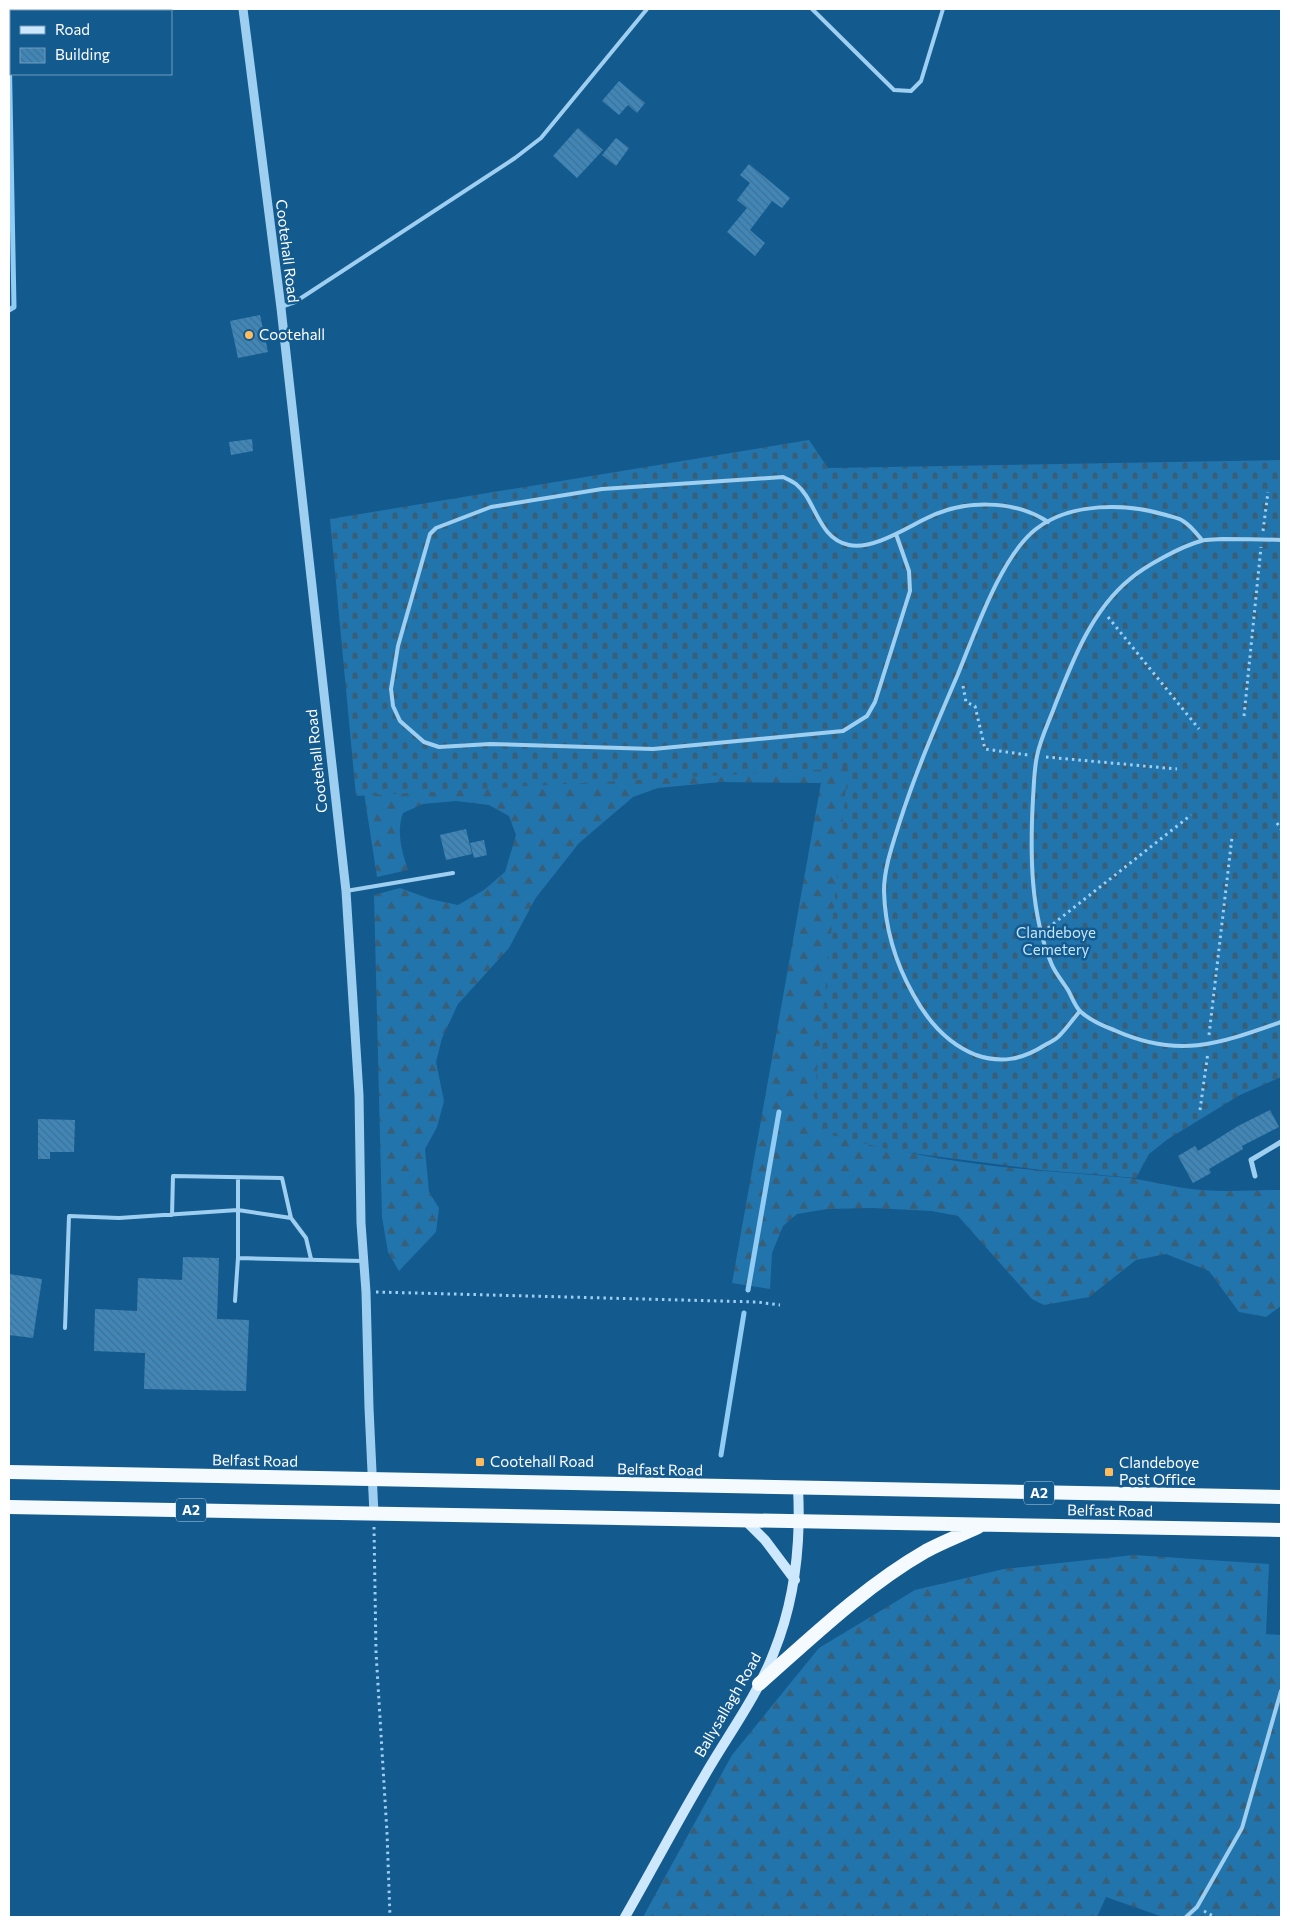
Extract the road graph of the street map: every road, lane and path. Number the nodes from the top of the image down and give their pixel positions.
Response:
1 (243, 9) edge
2 (647, 9) edge
3 (812, 9) edge
4 (943, 9) edge
5 (281, 308) junction
6 (1268, 492) dead end
7 (1048, 522) junction
8 (896, 534) junction
9 (1262, 539) junction
10 (1202, 540) junction
11 (1281, 540) edge
12 (1101, 609) junction
13 (1244, 716) dead end
14 (1199, 729) dead end
15 (1191, 815) dead end
16 (1277, 823) dead end
17 (1281, 829) edge
18 (1232, 837) dead end
19 (453, 873) dead end
20 (346, 891) junction
21 (1042, 932) junction
22 (1080, 1011) junction
23 (1281, 1022) edge
24 (1208, 1045) junction
25 (1200, 1110) dead end
26 (1281, 1142) edge
27 (1255, 1176) dead end
28 (238, 1178) junction
29 (238, 1210) junction
30 (172, 1215) junction
31 (290, 1218) junction
32 (238, 1258) junction
33 (311, 1259) junction
34 (365, 1261) junction
35 (366, 1292) junction
36 (235, 1301) dead end
37 (780, 1305) dead end
38 (65, 1328) dead end
39 (9, 1472) edge
40 (372, 1480) junction
41 (798, 1488) junction
42 (1281, 1497) edge
43 (9, 1507) edge
44 (374, 1514) junction
45 (744, 1520) junction
46 (800, 1521) junction
47 (984, 1525) junction
48 (1281, 1530) edge
49 (795, 1580) junction
50 (759, 1684) junction
51 (1281, 1691) edge
52 (390, 1917) edge
53 (625, 1917) edge
54 (1186, 1917) edge

1 - 5 street, Cootehall Road
2 - 5 lane
3 - 4 lane
5 - 20 street, Cootehall Road
6 - 9 path
7 - 8 lane
7 - 10 lane
7 - 22 lane
8 - 8 lane
9 - 10 lane
9 - 11 lane
9 - 13 path
10 - 12 lane
12 - 14 path
12 - 21 lane
15 - 21 path
16 - 17 path
18 - 24 path
19 - 20 lane
20 - 34 street, Cootehall Road
21 - 22 lane
22 - 24 lane
23 - 24 lane
24 - 25 path
26 - 27 street
28 - 29 lane
28 - 30 lane
28 - 31 lane
29 - 30 lane
29 - 31 lane
29 - 32 lane
30 - 38 lane
31 - 33 lane
32 - 33 lane
32 - 36 lane
33 - 34 lane
34 - 35 street, Cootehall Road
35 - 37 path
35 - 40 street, Cootehall Road
39 - 40 highway, Belfast Road / A2
40 - 41 highway, Belfast Road / A2
40 - 44 street, Cootehall Road
41 - 42 highway, Belfast Road / A2
41 - 46 main road, Ballysallagh Road
43 - 44 highway, Belfast Road / A2
44 - 45 highway, Belfast Road / A2
44 - 52 path
45 - 46 highway, Belfast Road / A2
45 - 49 main road
46 - 47 highway, Belfast Road / A2
46 - 49 main road, Ballysallagh Road
47 - 48 highway, Belfast Road / A2
47 - 50 highway
49 - 50 main road, Ballysallagh Road
50 - 53 main road, Ballysallagh Road
51 - 54 lane

